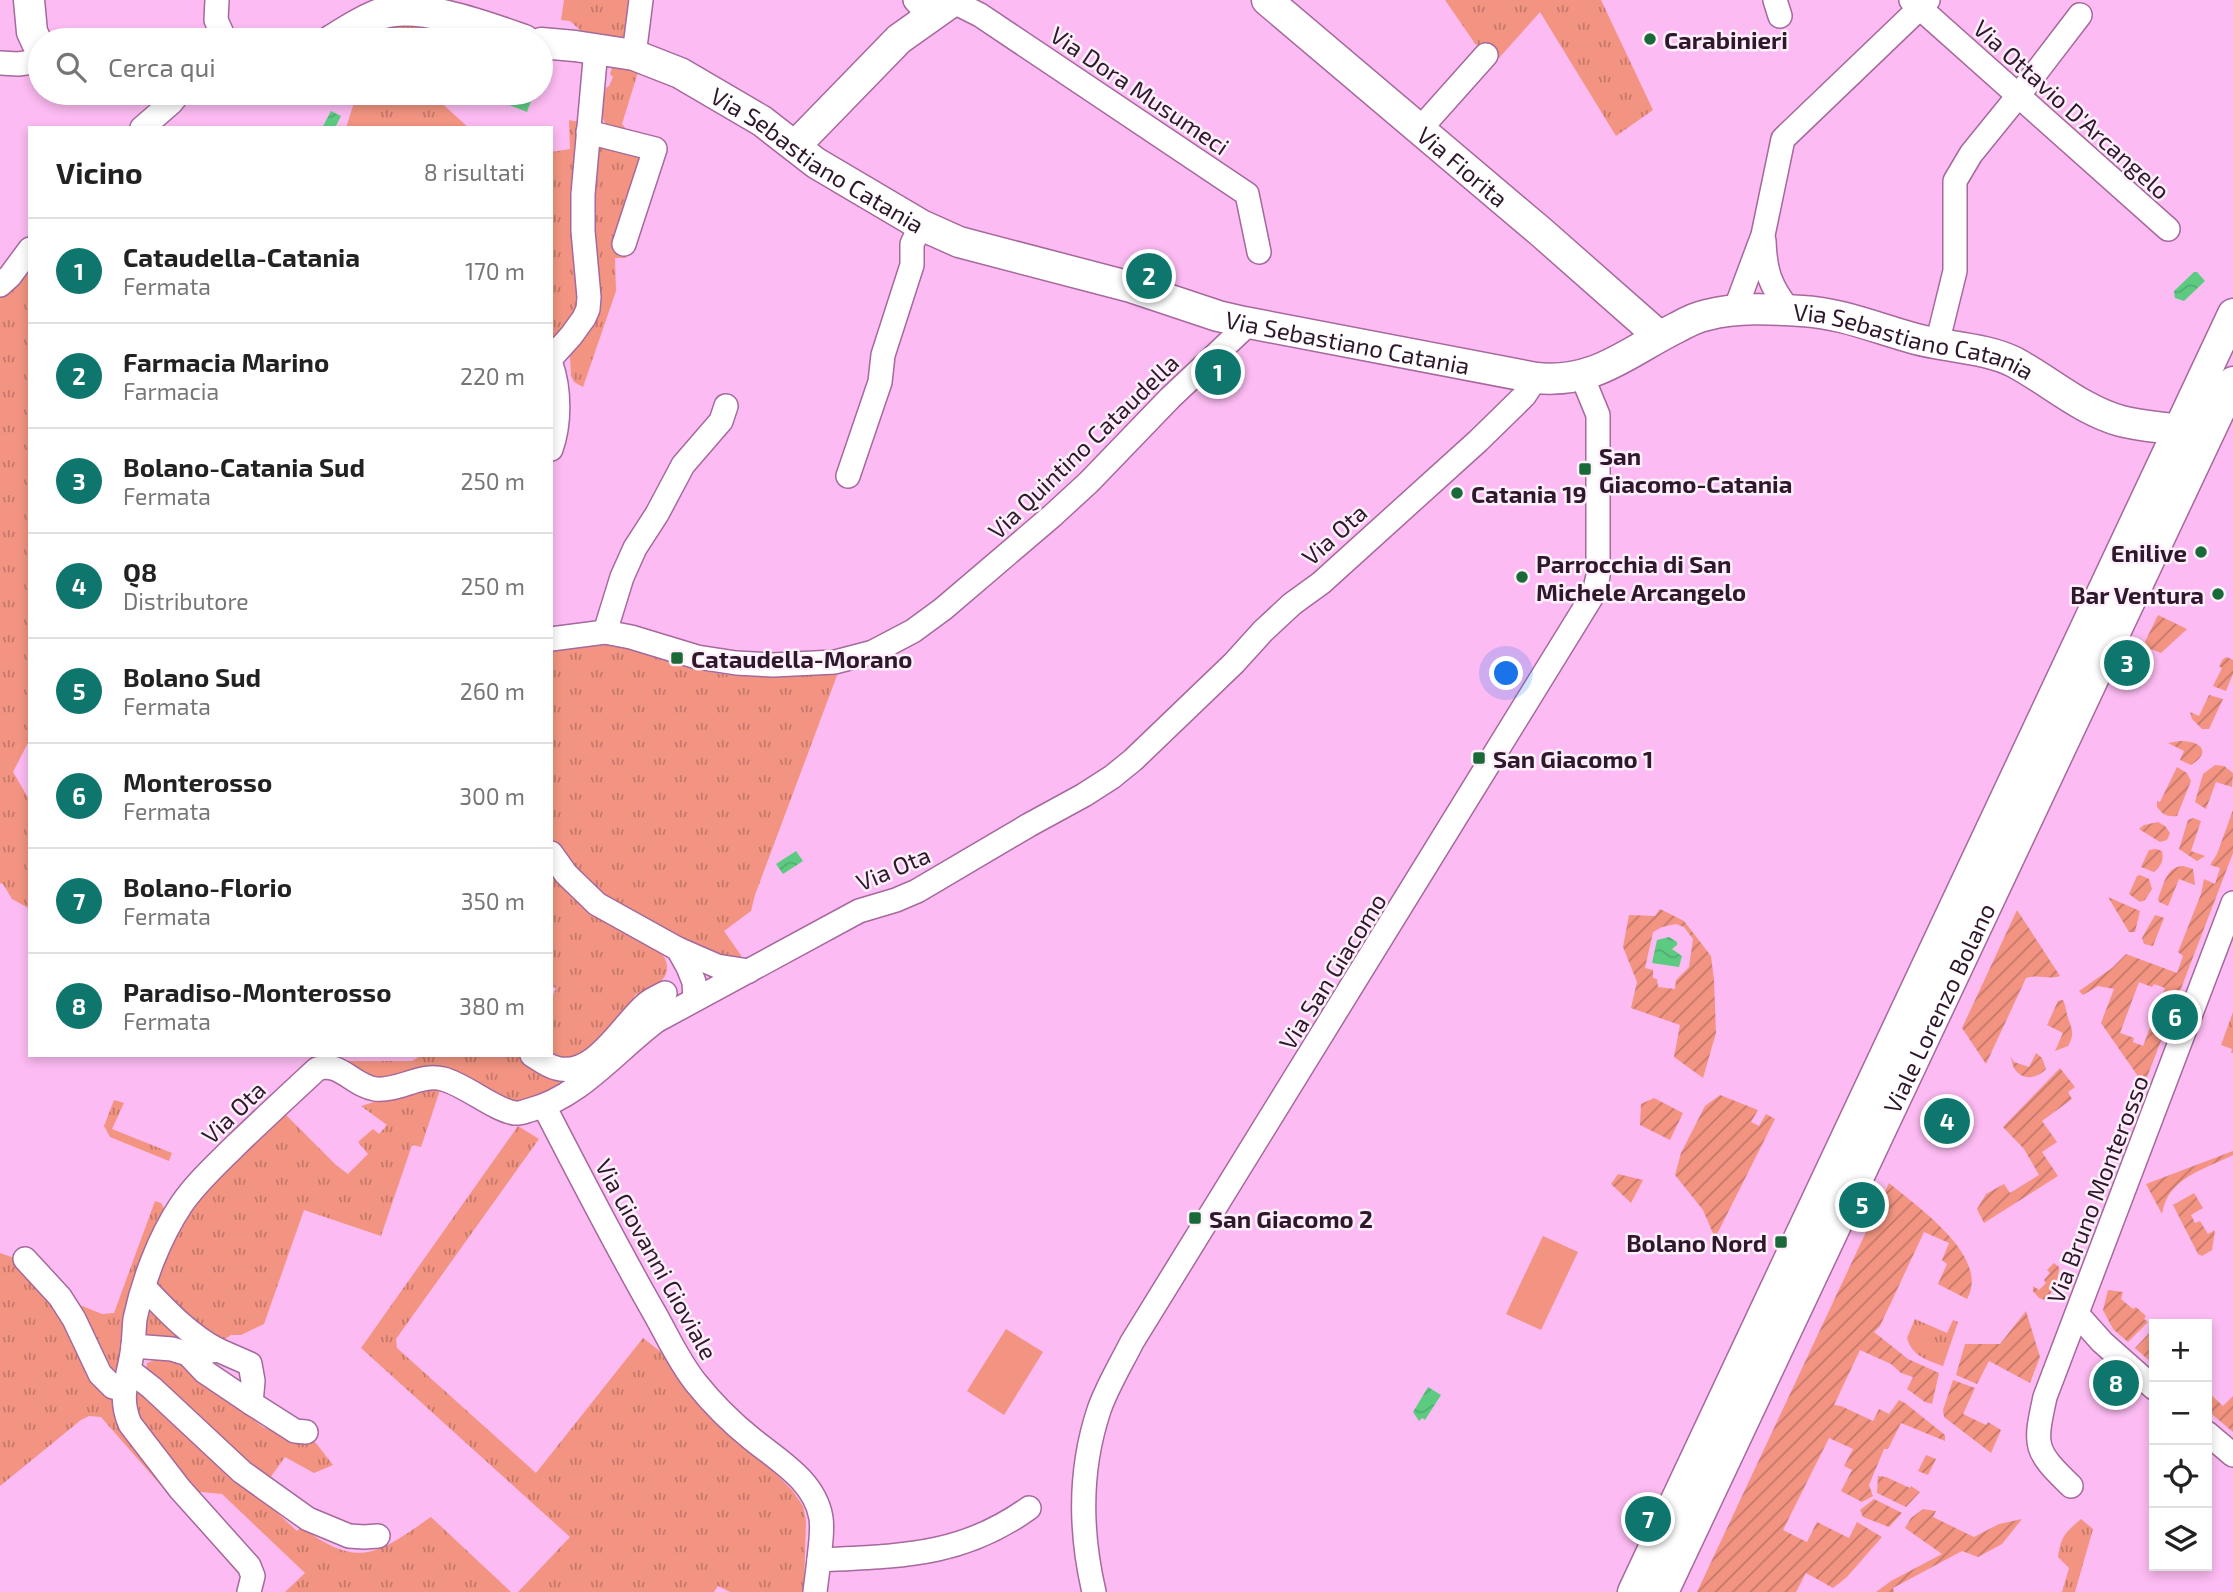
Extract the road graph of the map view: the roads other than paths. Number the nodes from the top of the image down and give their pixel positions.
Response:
1 (29, 0) edge
2 (217, 0) edge
3 (641, 0) edge
4 (1267, 0) edge
5 (1919, 3) edge
6 (937, 4) edge
7 (2080, 15) dead end
8 (32, 28) edge
9 (220, 28) edge
10 (352, 28) edge
11 (491, 28) edge
12 (553, 44) edge
13 (596, 49) junction
14 (634, 55) junction
15 (1486, 55) dead end
16 (0, 62) edge
17 (28, 63) edge
18 (2018, 96) junction
19 (169, 105) edge
20 (144, 126) edge
21 (1420, 129) junction
22 (588, 132) junction
23 (795, 146) junction
24 (921, 225) junction
25 (2168, 229) dead end
26 (1763, 235) junction
27 (624, 244) dead end
28 (28, 252) edge
29 (1259, 252) dead end
30 (0, 285) edge
31 (1760, 311) junction
32 (2233, 314) edge
33 (1244, 322) junction
34 (1659, 336) junction
35 (1937, 344) junction
36 (553, 356) edge
37 (553, 369) edge
38 (1582, 376) junction
39 (1536, 379) junction
40 (2233, 382) edge
41 (726, 406) dead end
42 (2224, 414) edge
43 (2179, 430) junction
44 (553, 443) edge
45 (848, 476) dead end
46 (605, 632) junction
47 (553, 639) edge
48 (553, 856) edge
49 (2233, 904) edge
50 (655, 937) junction
51 (678, 949) junction
52 (749, 971) junction
53 (665, 993) junction
54 (695, 999) junction
55 (656, 1021) junction
56 (536, 1057) edge
57 (544, 1106) junction
58 (515, 1113) junction
59 (564, 1144) junction
60 (25, 1259) dead end
61 (144, 1287) junction
62 (2077, 1314) junction
63 (133, 1346) junction
64 (218, 1350) junction
65 (188, 1354) junction
66 (126, 1380) junction
67 (2149, 1384) edge
68 (251, 1402) junction
69 (306, 1432) dead end
70 (2212, 1437) edge
71 (2233, 1455) edge
72 (2071, 1486) dead end
73 (1029, 1508) dead end
74 (378, 1536) dead end
75 (819, 1560) junction
76 (251, 1587) edge
77 (815, 1592) edge
78 (1094, 1592) edge
79 (1633, 1592) edge
80 (1663, 1592) edge

1 - 8 main road
2 - 9 street
3 - 14 street
4 - 21 main road, Via Fiorita
5 - 18 street, Via Ottavio D'Arcangelo
5 - 26 street
6 - 23 main road
6 - 29 street, Via Dora Musumeci
7 - 18 street
10 - 11 main road
12 - 13 main road, Via Sebastiano Catania
13 - 14 main road, Via Sebastiano Catania
13 - 22 street
14 - 23 main road, Via Sebastiano Catania
15 - 21 street
16 - 17 street
18 - 25 street, Via Ottavio D'Arcangelo
18 - 35 street
19 - 20 street
21 - 34 main road, Via Fiorita
22 - 27 street
22 - 36 street
23 - 24 main road, Via Sebastiano Catania
24 - 33 main road, Via Sebastiano Catania
24 - 45 street
26 - 31 street
26 - 31 street
28 - 30 street
31 - 34 main road, Via Sebastiano Catania
31 - 35 main road, Via Sebastiano Catania
32 - 43 main road, Viale Lorenzo Bolano
33 - 39 main road, Via Sebastiano Catania
33 - 46 street, Via Quintino Cataudella
34 - 38 main road, Via Sebastiano Catania
35 - 43 main road, Via Sebastiano Catania
37 - 44 street
38 - 39 main road, Via Sebastiano Catania
38 - 78 street, Via San Giacomo
39 - 52 street, Via Ota
40 - 42 main road, Viale Lorenzo Bolano
41 - 46 street
42 - 80 main road, Viale Lorenzo Bolano
43 - 79 main road, Viale Lorenzo Bolano
46 - 47 street, Via Quintino Cataudella
48 - 50 street
49 - 62 street, Via Bruno Monterosso
50 - 51 street
50 - 53 street
51 - 52 street
51 - 54 street
52 - 54 street, Via Ota
53 - 55 street
53 - 56 street
54 - 55 street, Via Ota
55 - 57 street, Via Ota
57 - 58 street, Via Ota
57 - 59 street, Via Giovanni Gioviale
58 - 59 street
58 - 61 street, Via Ota
59 - 75 street, Via Giovanni Gioviale
60 - 66 street
61 - 63 street
61 - 64 street
62 - 67 street
62 - 72 street, Via Bruno Monterosso
63 - 65 street
63 - 66 street
64 - 65 street
64 - 68 street
65 - 68 street
66 - 74 street
66 - 76 street
68 - 69 street
70 - 71 street
73 - 75 street
75 - 77 street, Via Giovanni Gioviale

